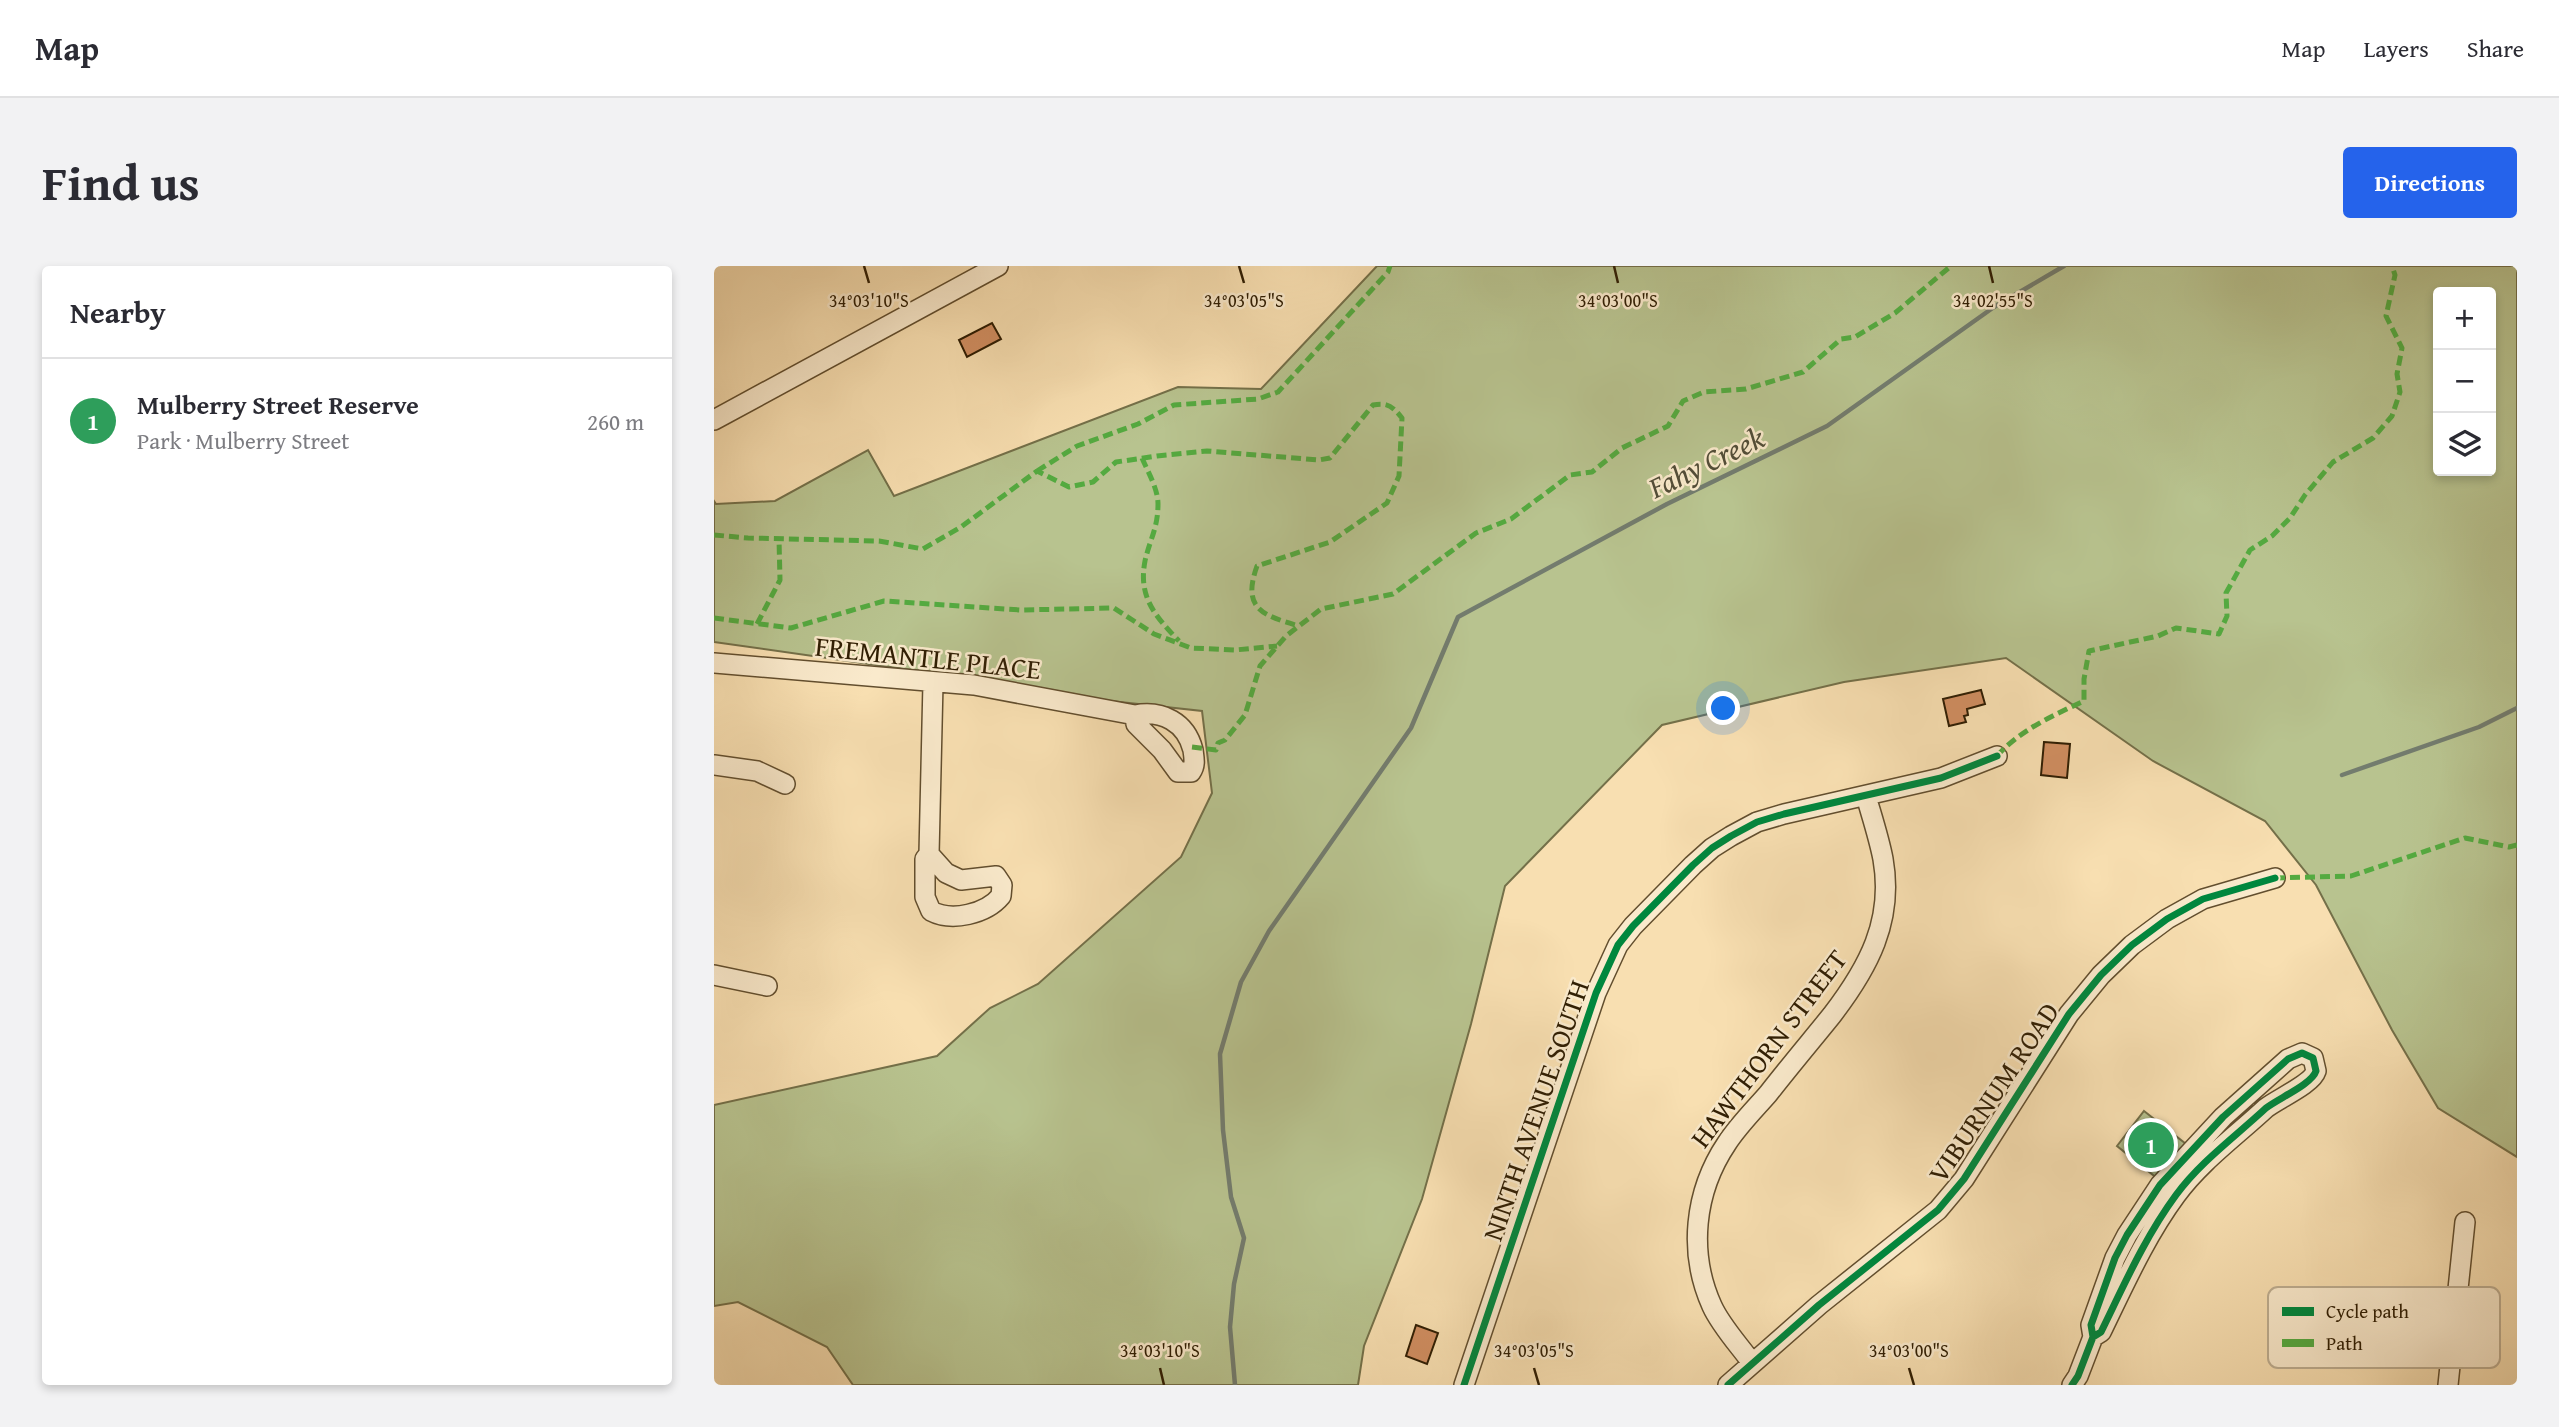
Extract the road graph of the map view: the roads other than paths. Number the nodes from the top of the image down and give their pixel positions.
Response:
1 (998, 266) edge
2 (714, 420) edge
3 (714, 663) edge
4 (933, 682) junction
5 (1135, 715) dead end
6 (1997, 756) dead end
7 (714, 765) edge
8 (785, 784) dead end
9 (1866, 796) junction
10 (929, 855) dead end
11 (2276, 878) dead end
12 (714, 975) edge
13 (767, 986) dead end
14 (2465, 1222) dead end
15 (2458, 1287) edge
16 (2093, 1337) junction
17 (1752, 1363) junction
18 (1464, 1385) edge
19 (1728, 1385) edge
20 (2072, 1385) edge

1 - 2 street
3 - 4 street, FREMANTLE PLACE
4 - 5 street, FREMANTLE PLACE
4 - 10 street
6 - 9 street, NINTH AVENUE SOUTH
7 - 8 street
9 - 17 street, HAWTHORN STREET
9 - 18 street, NINTH AVENUE SOUTH
11 - 17 street, VIBURNUM ROAD
12 - 13 street
14 - 15 street
16 - 16 street
16 - 20 street
17 - 19 street, VIBURNUM ROAD

